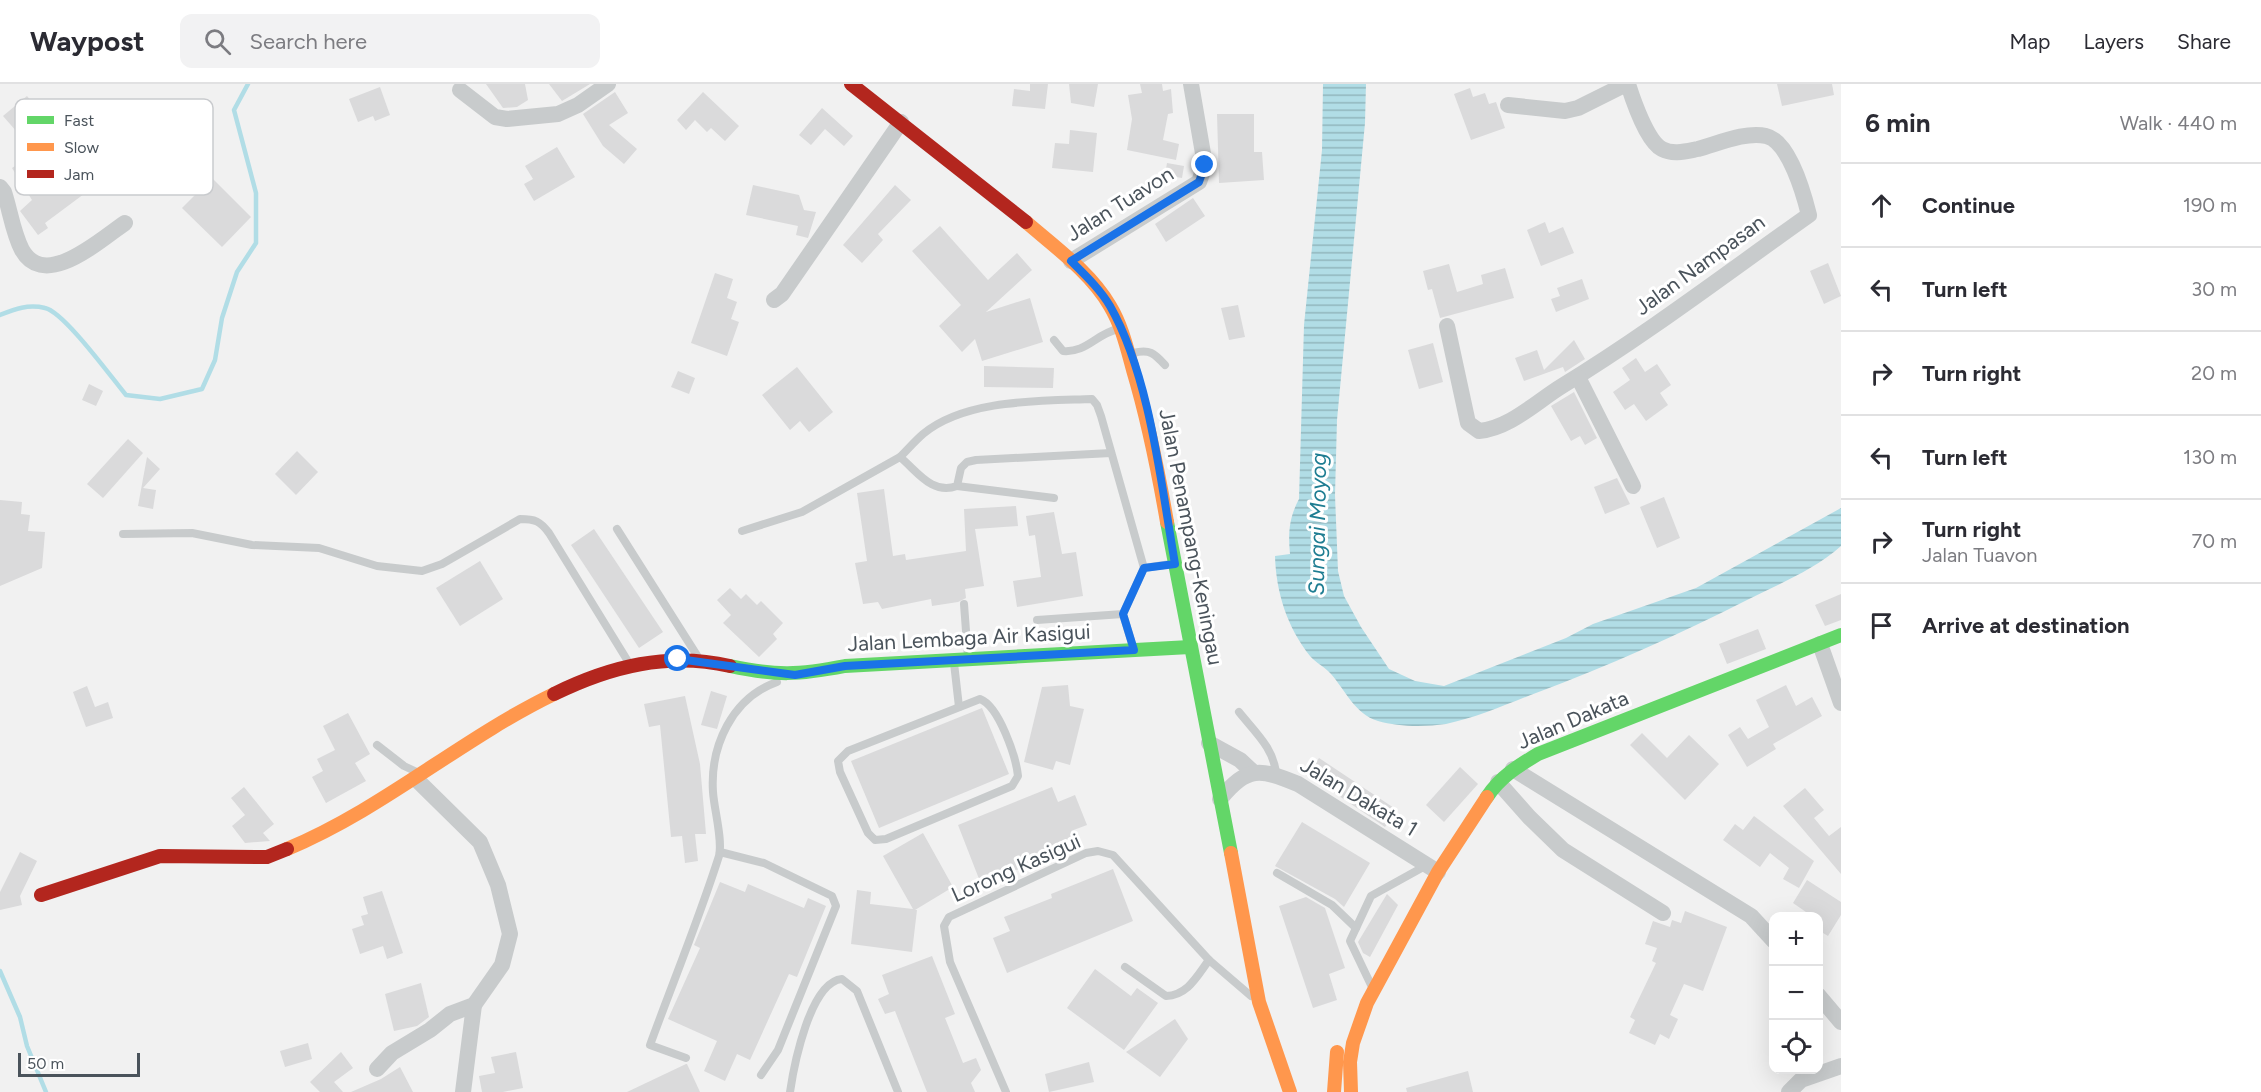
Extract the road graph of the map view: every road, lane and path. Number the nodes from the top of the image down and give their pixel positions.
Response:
1 (608, 84) edge
2 (851, 84) edge
3 (1191, 84) edge
4 (1627, 84) edge
5 (460, 90) dead end
6 (1508, 105) dead end
7 (901, 122) junction
8 (0, 186) edge
9 (126, 223) dead end
10 (1071, 261) junction
11 (774, 300) dead end
12 (1447, 326) dead end
13 (1121, 328) junction
14 (1054, 340) dead end
15 (1130, 353) junction
16 (1165, 365) dead end
17 (1578, 377) junction
18 (1111, 453) junction
19 (900, 457) junction
20 (957, 486) junction
21 (1633, 486) dead end
22 (1054, 498) dead end
23 (617, 529) dead end
24 (742, 531) dead end
25 (123, 534) dead end
26 (1175, 564) junction
27 (1144, 568) junction
28 (963, 604) dead end
29 (1123, 614) junction
30 (1036, 620) dead end
31 (1841, 635) edge
32 (1820, 644) junction
33 (1190, 647) junction
34 (1134, 650) junction
35 (968, 658) junction
36 (953, 659) junction
37 (700, 660) junction
38 (631, 666) junction
39 (795, 675) junction
40 (1841, 703) edge
41 (959, 707) junction
42 (1239, 712) dead end
43 (1209, 742) junction
44 (377, 746) dead end
45 (1513, 769) junction
46 (1253, 772) junction
47 (1276, 775) junction
48 (418, 776) junction
49 (1498, 782) junction
50 (1220, 799) junction
51 (720, 852) junction
52 (1433, 869) junction
53 (1277, 873) dead end
54 (41, 895) dead end
55 (1663, 913) dead end
56 (1356, 928) junction
57 (1769, 937) edge
58 (1209, 960) junction
59 (1125, 967) dead end
60 (1371, 997) junction
61 (1823, 1000) edge
62 (1259, 1002) junction
63 (474, 1005) junction
64 (1841, 1022) edge
65 (1271, 1043) junction
66 (686, 1058) dead end
67 (1841, 1066) edge
68 (377, 1069) dead end
69 (761, 1075) dead end
70 (463, 1092) edge
71 (789, 1092) edge
72 (898, 1092) edge
73 (1006, 1092) edge
74 (1290, 1092) edge
75 (1305, 1092) edge
76 (1334, 1092) edge
77 (1351, 1092) edge
78 (1789, 1092) edge

1 - 5 street
2 - 7 street, Jalan Penampang-Keningau
3 - 10 street, Jalan Tuavon
4 - 6 street
4 - 17 street, Jalan Nampasan
7 - 10 street, Jalan Penampang-Keningau
7 - 11 street
8 - 9 street
10 - 13 street, Jalan Penampang-Keningau
12 - 17 street, Jalan Nampasan
13 - 14 lane
13 - 15 street, Jalan Penampang-Keningau
15 - 16 lane
15 - 26 street, Jalan Penampang-Keningau
17 - 21 street
18 - 19 lane
18 - 20 lane
18 - 27 lane
19 - 20 lane
19 - 24 lane
20 - 22 lane
23 - 37 lane
25 - 38 lane
26 - 27 lane
26 - 33 street, Jalan Penampang-Keningau
27 - 29 lane
28 - 35 lane
29 - 30 lane
29 - 34 lane
31 - 32 street, Jalan Dakata
32 - 40 street
32 - 45 street, Jalan Dakata
33 - 34 street, Jalan Lembaga Air Kasigui
33 - 43 street, Jalan Penampang-Keningau
34 - 35 street, Jalan Lembaga Air Kasigui
35 - 36 street, Jalan Lembaga Air Kasigui
36 - 39 street, Jalan Lembaga Air Kasigui
36 - 41 lane
37 - 38 street, Jalan Lembaga Air Kasigui
37 - 39 street, Jalan Lembaga Air Kasigui
38 - 48 street, Jalan Lembaga Air Kasigui
39 - 51 lane
41 - 41 lane
42 - 47 lane
43 - 46 street
43 - 50 street, Jalan Penampang-Keningau
44 - 48 lane
45 - 49 street, Jalan Dakata
45 - 57 street
46 - 47 street, Jalan Dakata 1
46 - 50 street
47 - 52 street, Jalan Dakata 1
48 - 54 street, Jalan Lembaga Air Kasigui
48 - 63 street
49 - 52 street, Jalan Dakata
49 - 55 street
50 - 62 street, Jalan Penampang-Keningau
51 - 66 lane
51 - 69 lane
52 - 56 lane
52 - 60 street, Jalan Dakata
53 - 56 lane
56 - 60 lane
58 - 59 lane
58 - 62 lane, Lorong Kasigui
58 - 73 lane, Lorong Kasigui
60 - 76 street, Jalan Dakata
60 - 77 street, Jalan Dakata
61 - 64 street
62 - 65 street, Jalan Penampang-Keningau
63 - 68 street
63 - 70 street
65 - 74 street, Jalan Penampang-Keningau
65 - 75 street, Jalan Penampang-Keningau
67 - 78 street
71 - 72 lane

